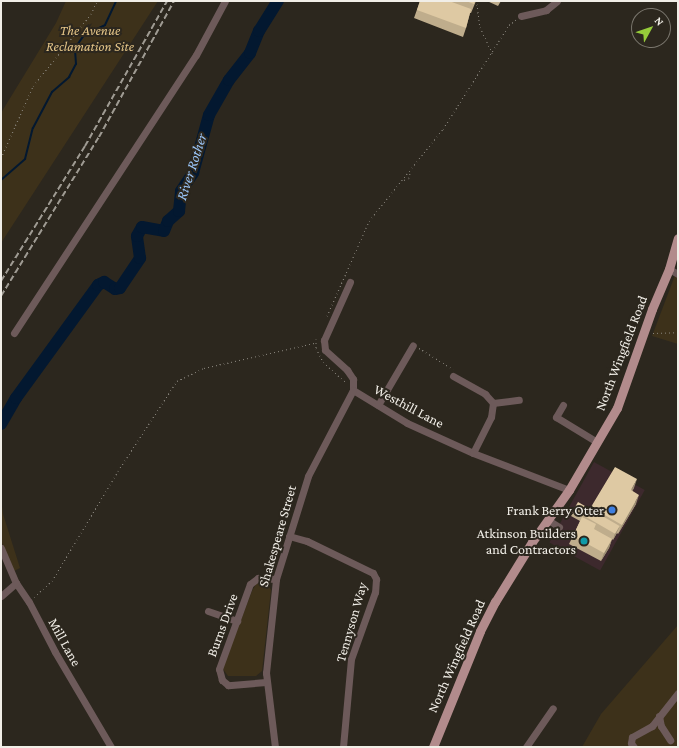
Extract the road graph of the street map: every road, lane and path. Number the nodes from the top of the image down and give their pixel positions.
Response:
1 (97, 1) edge
2 (225, 1) edge
3 (557, 1) edge
4 (477, 4) dead end
5 (521, 16) dead end
6 (514, 22) dead end
7 (492, 54) junction
8 (1, 158) edge
9 (410, 172) junction
10 (404, 180) junction
11 (678, 238) edge
12 (669, 269) junction
13 (678, 274) edge
14 (350, 282) dead end
15 (326, 317) dead end
16 (644, 330) junction
17 (14, 332) dead end
18 (678, 332) edge
19 (318, 336) dead end
20 (315, 343) junction
21 (413, 345) joint
22 (453, 376) joint
23 (353, 390) junction
24 (518, 400) dead end
25 (493, 403) junction
26 (378, 405) junction
27 (563, 405) dead end
28 (597, 442) junction
29 (473, 453) junction
30 (569, 490) junction
31 (548, 520) junction
32 (559, 527) dead end
33 (289, 536) junction
34 (1, 548) edge
35 (276, 579) junction
36 (16, 583) junction
37 (1, 596) edge
38 (30, 602) junction
39 (208, 611) dead end
40 (237, 621) junction
41 (266, 682) junction
42 (678, 693) edge
43 (553, 708) dead end
44 (659, 715) junction
45 (670, 740) dead end
46 (111, 747) edge
47 (275, 747) edge
48 (343, 747) edge
49 (433, 747) edge
50 (526, 747) edge
51 (634, 747) edge

1 - 8 path
2 - 17 street
3 - 5 street
4 - 7 path
6 - 7 path
7 - 9 path
9 - 10 path
9 - 10 path
10 - 15 path
11 - 12 main road, North Wingfield Road
12 - 13 street
12 - 16 main road, North Wingfield Road
14 - 23 street, Westhill Lane
16 - 18 path
16 - 28 main road, North Wingfield Road
19 - 20 path
20 - 23 path
20 - 38 path
21 - 22 path
21 - 26 street
22 - 25 street
23 - 26 street, Westhill Lane
23 - 33 street, Shakespeare Street
24 - 25 street
25 - 29 street
26 - 29 street, Westhill Lane
27 - 28 street
28 - 30 main road, North Wingfield Road
29 - 30 street, Westhill Lane
30 - 31 main road, North Wingfield Road
31 - 32 street
31 - 49 main road, North Wingfield Road
33 - 35 street, Shakespeare Street
33 - 48 street, Tennyson Way
34 - 36 street, Mill Lane
35 - 40 street, Burns Drive
35 - 41 street, Shakespeare Street
36 - 37 street
36 - 38 street, Mill Lane
38 - 46 street, Mill Lane
39 - 40 street
40 - 41 street, Burns Drive
41 - 47 street, Shakespeare Street
42 - 44 street
43 - 50 street
44 - 45 street
44 - 51 street

